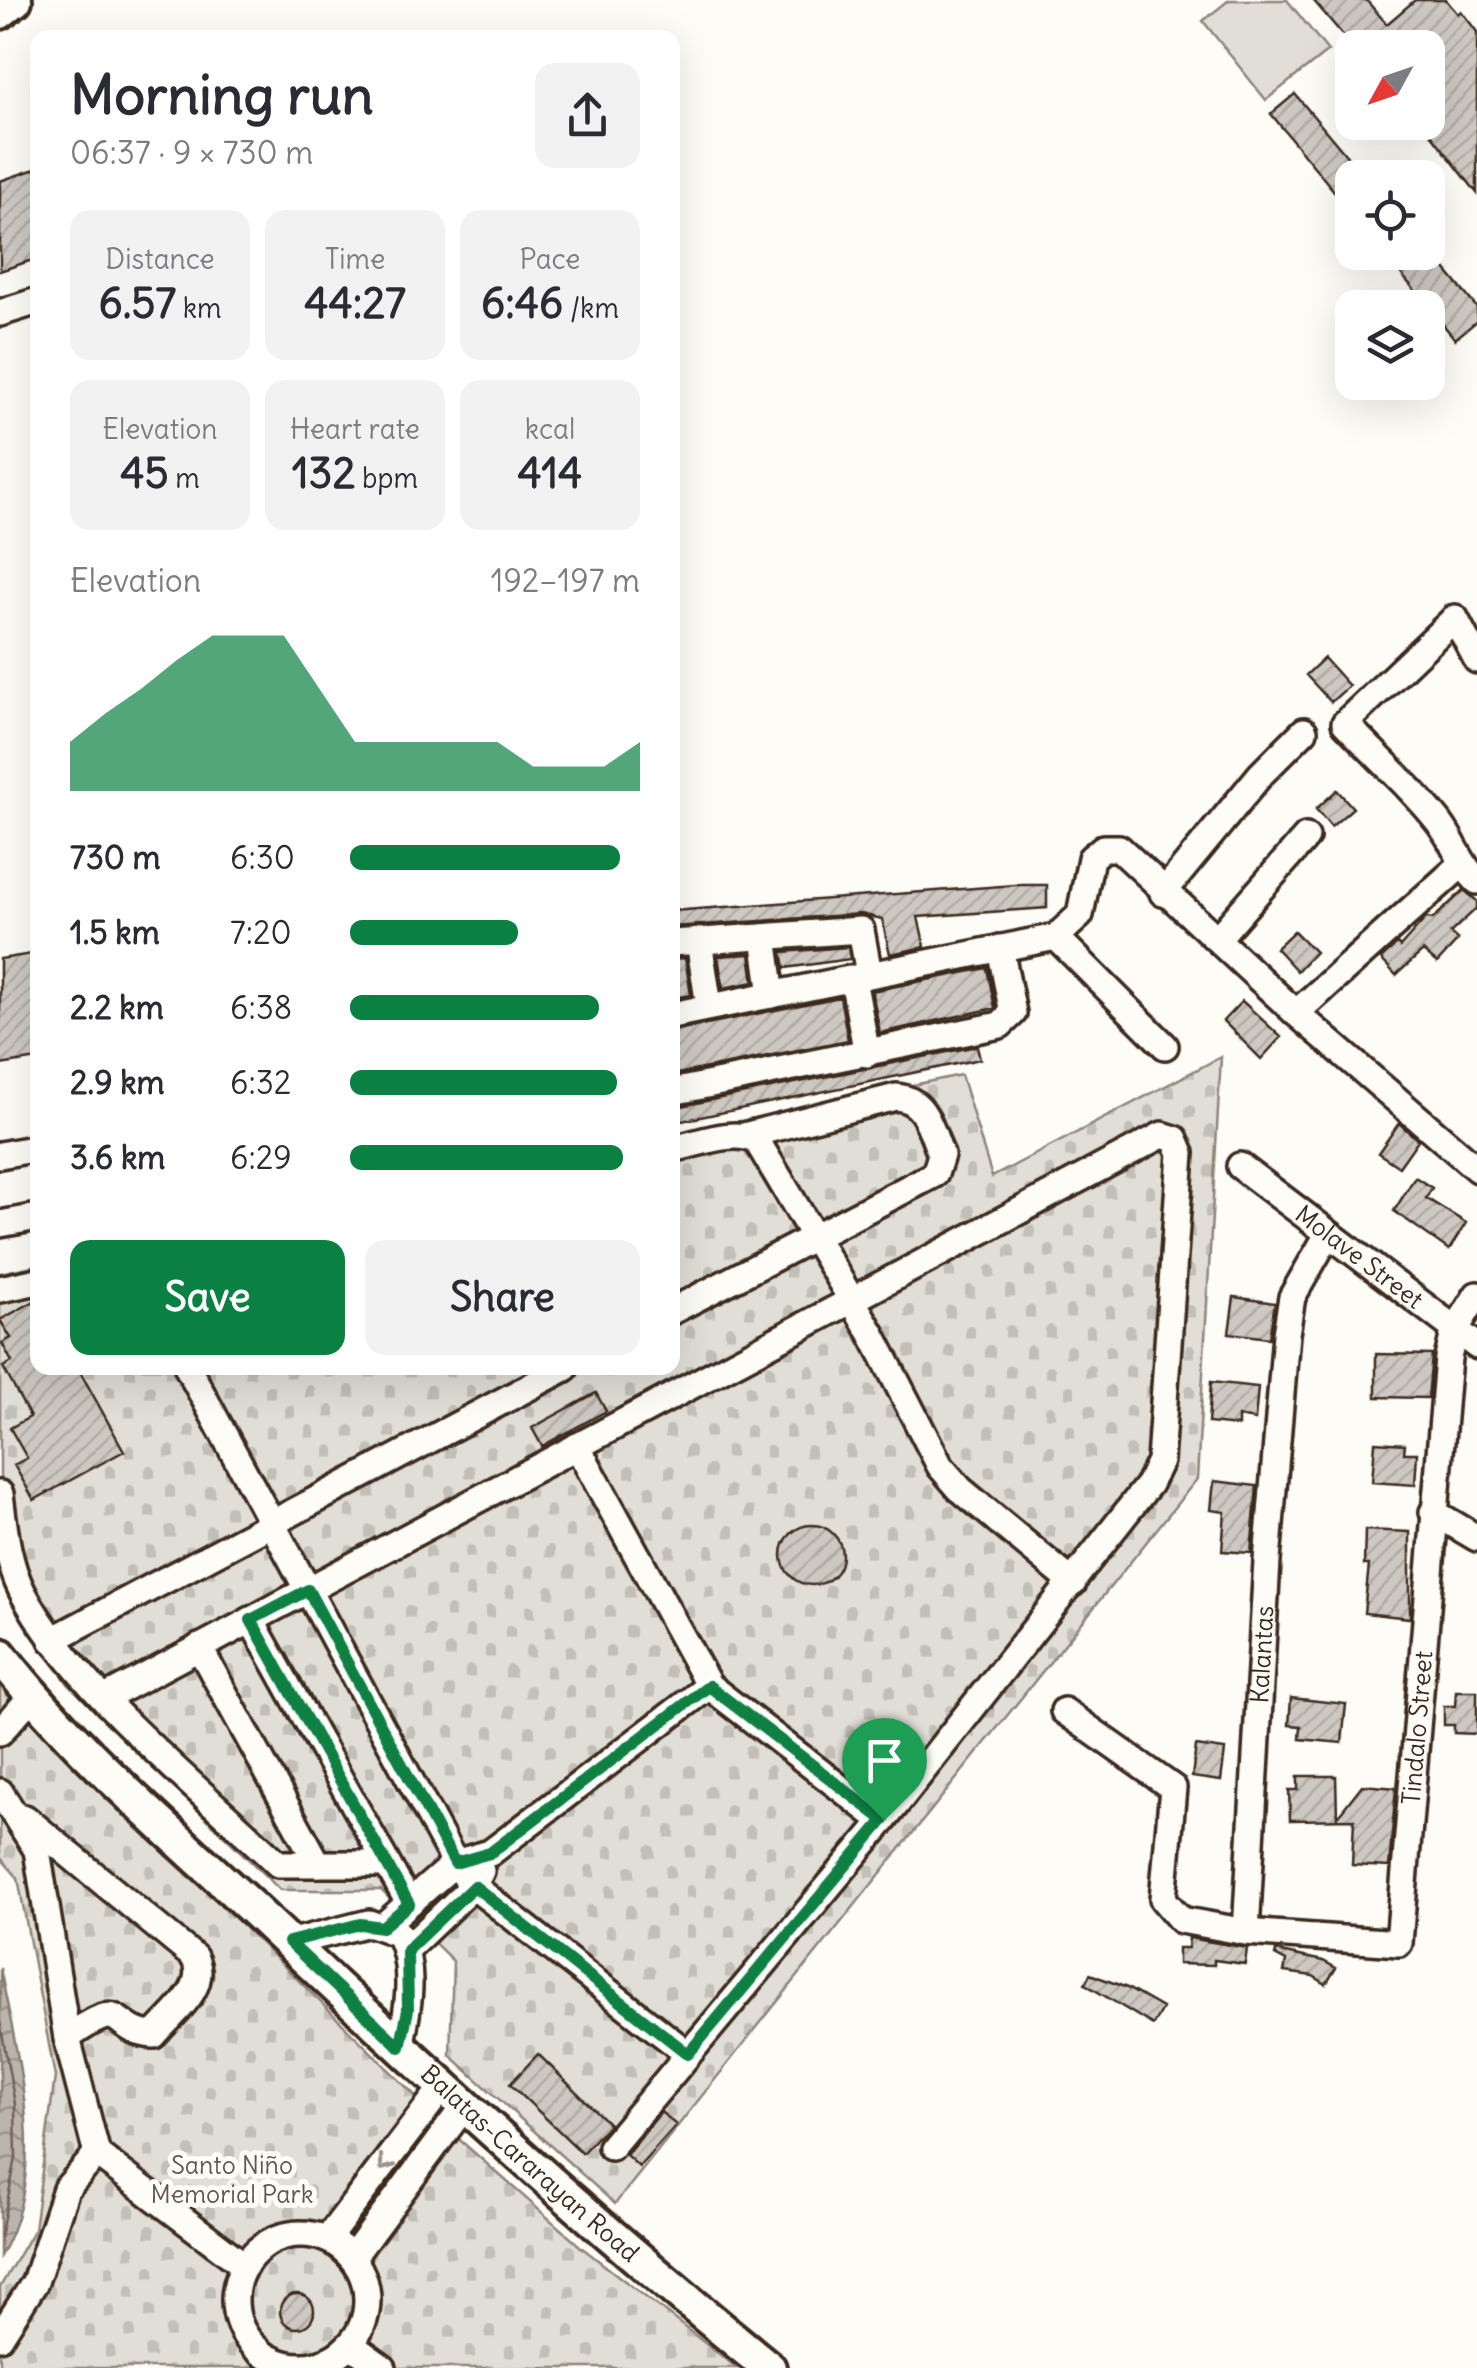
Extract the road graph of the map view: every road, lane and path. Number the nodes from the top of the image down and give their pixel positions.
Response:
1 (15, 0) edge
2 (0, 12) edge
3 (30, 304) edge
4 (0, 313) edge
5 (1477, 660) edge
6 (1304, 731) dead end
7 (1306, 837) dead end
8 (1469, 873) edge
9 (1164, 893) junction
10 (764, 937) junction
11 (1056, 937) junction
12 (1218, 938) junction
13 (699, 941) junction
14 (680, 942) edge
15 (1000, 948) junction
16 (861, 977) junction
17 (772, 995) junction
18 (710, 1006) junction
19 (680, 1013) edge
20 (1296, 1013) junction
21 (1164, 1046) dead end
22 (866, 1054) junction
23 (680, 1090) edge
24 (747, 1135) junction
25 (680, 1148) edge
26 (30, 1149) edge
27 (0, 1155) edge
28 (1240, 1166) dead end
29 (1477, 1169) edge
30 (30, 1218) edge
31 (0, 1224) edge
32 (814, 1235) junction
33 (1327, 1236) junction
34 (30, 1282) edge
35 (0, 1288) edge
36 (1477, 1295) edge
37 (853, 1300) junction
38 (680, 1306) edge
39 (1454, 1332) junction
40 (1477, 1346) edge
41 (192, 1375) edge
42 (552, 1375) edge
43 (578, 1446) junction
44 (0, 1494) edge
45 (1433, 1512) junction
46 (272, 1524) junction
47 (1477, 1538) edge
48 (1073, 1583) junction
49 (308, 1590) junction
50 (251, 1620) junction
51 (52, 1640) junction
52 (199, 1647) junction
53 (0, 1655) edge
54 (709, 1686) junction
55 (32, 1696) junction
56 (105, 1698) junction
57 (1064, 1710) dead end
58 (0, 1732) edge
59 (4, 1798) edge
60 (884, 1820) junction
61 (490, 1853) junction
62 (455, 1863) junction
63 (318, 1864) junction
64 (387, 1864) junction
65 (474, 1886) junction
66 (409, 1904) junction
67 (382, 1927) junction
68 (1246, 1932) junction
69 (289, 1942) junction
70 (407, 1950) junction
71 (68, 2038) junction
72 (400, 2047) junction
73 (688, 2054) junction
74 (452, 2098) junction
75 (612, 2147) dead end
76 (97, 2154) junction
77 (327, 2239) junction
78 (352, 2258) junction
79 (244, 2266) junction
80 (0, 2337) edge
81 (351, 2345) junction
82 (256, 2360) edge
83 (383, 2368) edge
84 (769, 2368) edge

1 - 2 main road
3 - 4 street
5 - 8 street
6 - 9 street
7 - 12 street
8 - 20 street
9 - 11 street
9 - 12 street
10 - 13 street
10 - 16 street
10 - 17 street
11 - 15 street
11 - 21 street
12 - 20 street
13 - 14 street
13 - 18 street
15 - 16 street
15 - 22 street
16 - 17 street
16 - 22 street
17 - 18 street
18 - 19 street
20 - 29 street
22 - 23 street
24 - 25 street
24 - 32 street
24 - 32 street
26 - 27 street
28 - 33 street, Molave Street
30 - 31 street
32 - 37 street
32 - 38 street
33 - 39 street, Molave Street
33 - 68 street, Kalantas
34 - 35 street
36 - 39 street
37 - 43 street
37 - 48 street
37 - 48 street
39 - 40 street, Molave Street
39 - 45 street, Tindalo Street
41 - 46 street
42 - 46 street
43 - 49 street
43 - 54 street
44 - 51 street
45 - 47 street
45 - 68 street, Tindalo Street
46 - 49 street
46 - 51 street
48 - 60 street
49 - 50 street
49 - 62 street
50 - 52 street
50 - 64 street
51 - 56 street
52 - 56 street
52 - 63 street
53 - 55 main road, Balatas-Cararayan Road
54 - 60 street
54 - 61 street
55 - 58 street
55 - 69 main road, Balatas-Cararayan Road
56 - 63 street
57 - 68 street
59 - 71 street
59 - 71 street
60 - 73 street
61 - 62 street
61 - 65 street
62 - 65 street
62 - 66 street
63 - 64 street
64 - 66 street
65 - 70 street
65 - 73 street
66 - 67 street
67 - 69 street
67 - 70 street
69 - 72 main road, Balatas-Cararayan Road
70 - 72 street
71 - 76 street
72 - 74 main road, Balatas-Cararayan Road
73 - 75 street
74 -> 77 street
74 - 78 street
74 - 84 main road, Balatas-Cararayan Road
76 - 79 street
76 - 80 street
77 - 78 street
77 - 79 street
78 - 81 street
79 - 82 street
81 - 82 street
81 - 83 street

